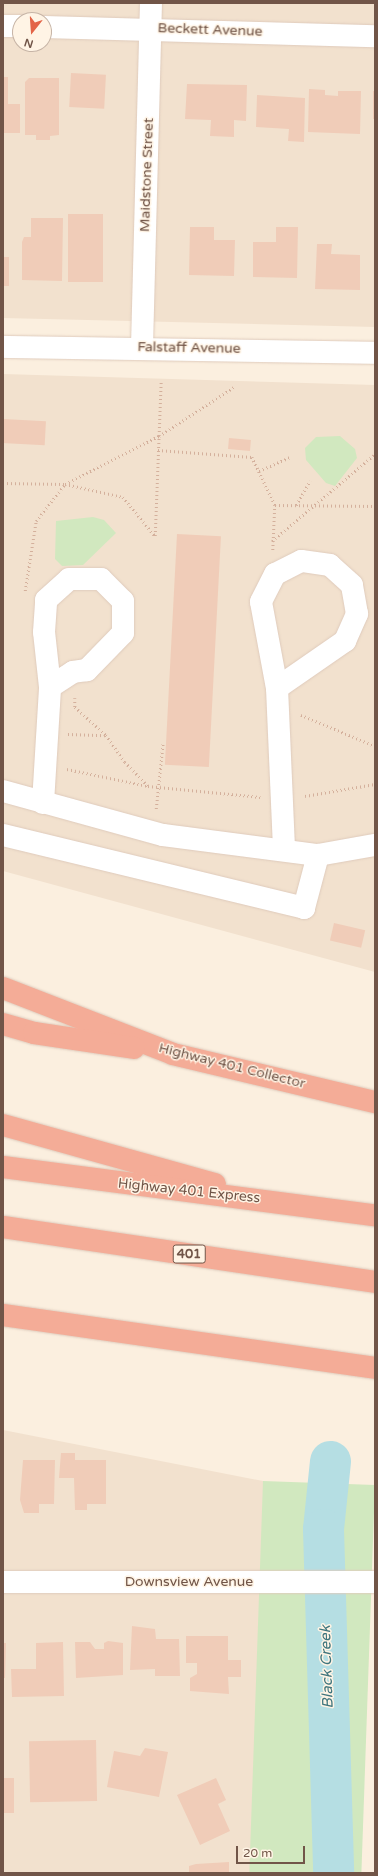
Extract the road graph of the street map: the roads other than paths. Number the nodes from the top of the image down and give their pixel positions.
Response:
1 (151, 3) edge
2 (52, 27) edge
3 (150, 28) junction
4 (375, 36) edge
5 (142, 346) junction
6 (3, 347) edge
7 (375, 353) edge
8 (50, 687) junction
9 (278, 697) junction
10 (3, 791) edge
11 (43, 803) junction
12 (3, 835) edge
13 (375, 845) edge
14 (284, 850) junction
15 (318, 855) junction
16 (3, 988) edge
17 (3, 1024) edge
18 (173, 1054) junction
19 (375, 1102) edge
20 (3, 1125) edge
21 (3, 1167) edge
22 (262, 1199) junction
23 (375, 1215) edge
24 (3, 1227) edge
25 (375, 1282) edge
26 (3, 1315) edge
27 (375, 1368) edge
28 (3, 1582) edge
29 (375, 1582) edge

1 - 3 street, Maidstone Street
2 - 3 street, Beckett Avenue
3 - 4 street, Beckett Avenue
3 - 5 street, Maidstone Street
5 - 6 street, Falstaff Avenue
5 - 7 street, Falstaff Avenue
8 - 8 street
8 - 11 street
9 - 9 street
9 - 14 street
10 - 11 street
11 - 14 street
12 - 15 street
13 - 15 street
14 - 15 street
16 - 18 highway, Highway 401 Collector
17 - 18 highway
18 - 19 highway, Highway 401 Collector
20 - 22 highway
21 - 22 highway, Highway 401 Express
22 - 23 highway, Highway 401 Express
24 - 25 highway, 401
26 - 27 highway
28 - 29 street, Downsview Avenue

